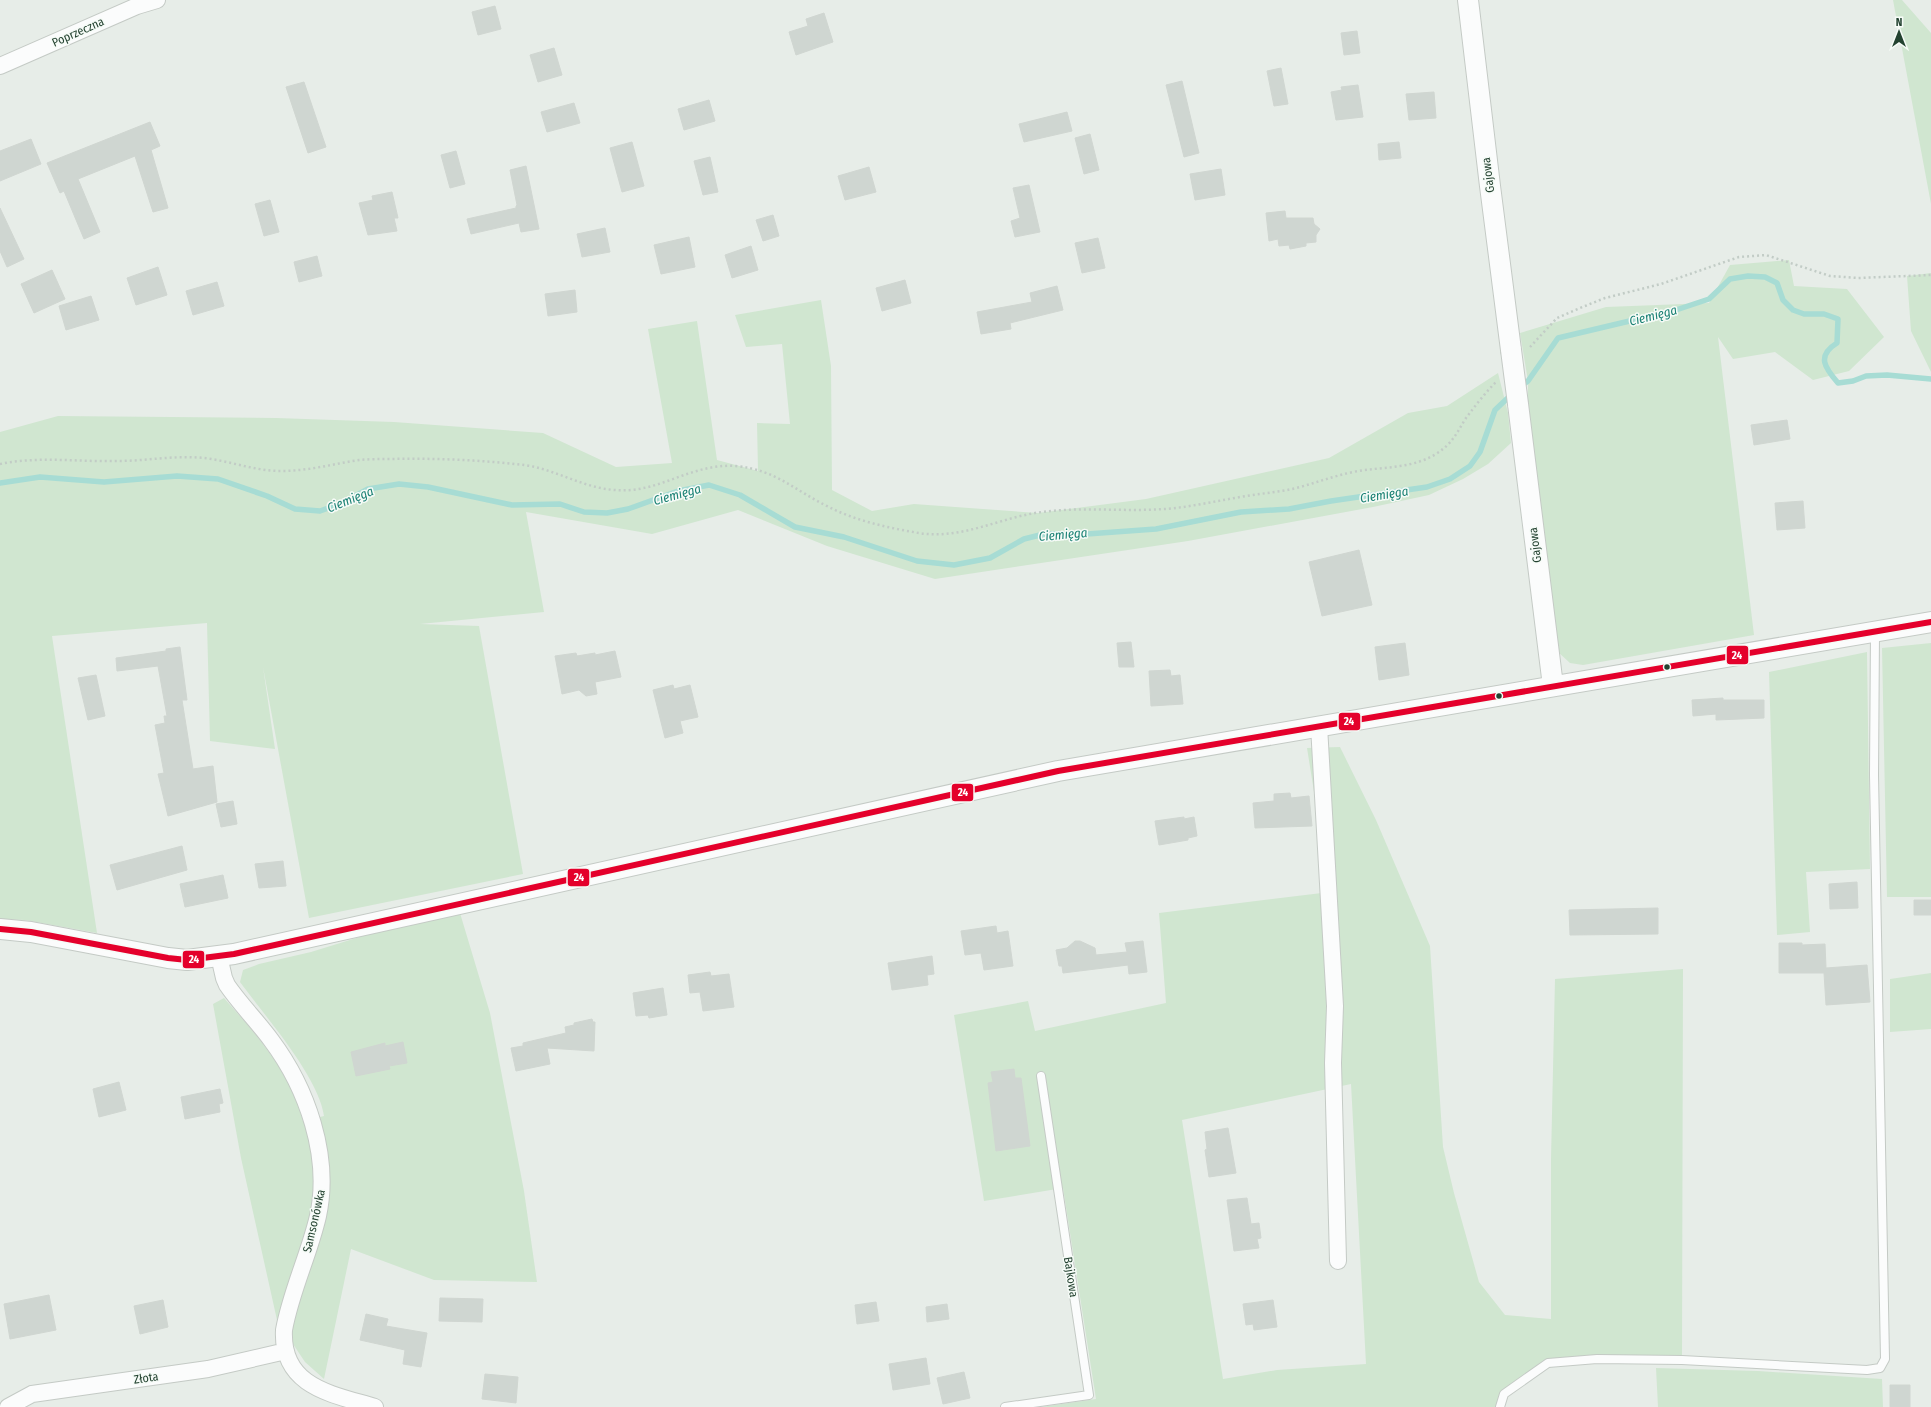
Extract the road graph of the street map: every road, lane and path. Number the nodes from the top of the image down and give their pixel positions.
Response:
1 (157, 0) edge
2 (1468, 0) edge
3 (0, 66) edge
4 (1931, 275) edge
5 (1518, 351) junction
6 (1499, 379) dead end
7 (0, 464) edge
8 (1931, 622) edge
9 (1875, 632) junction
10 (1553, 686) junction
11 (1319, 726) junction
12 (0, 929) edge
13 (219, 956) junction
14 (1041, 1076) dead end
15 (1338, 1261) dead end
16 (286, 1351) junction
17 (7, 1407) edge
18 (375, 1407) edge
19 (1005, 1407) edge
20 (1500, 1407) edge

1 - 3 street, Poprzeczna
2 - 5 street, Gajowa
4 - 5 path
5 - 10 street, Gajowa, bridge
6 - 7 path
8 - 9 street
9 - 10 street
9 - 20 lane
10 - 11 street
11 - 13 street
11 - 15 street
12 - 13 street
13 - 16 street, Samsonówka
14 - 19 lane, Bajkowa
16 - 17 street, Złota
16 - 18 street, Samsonówka

